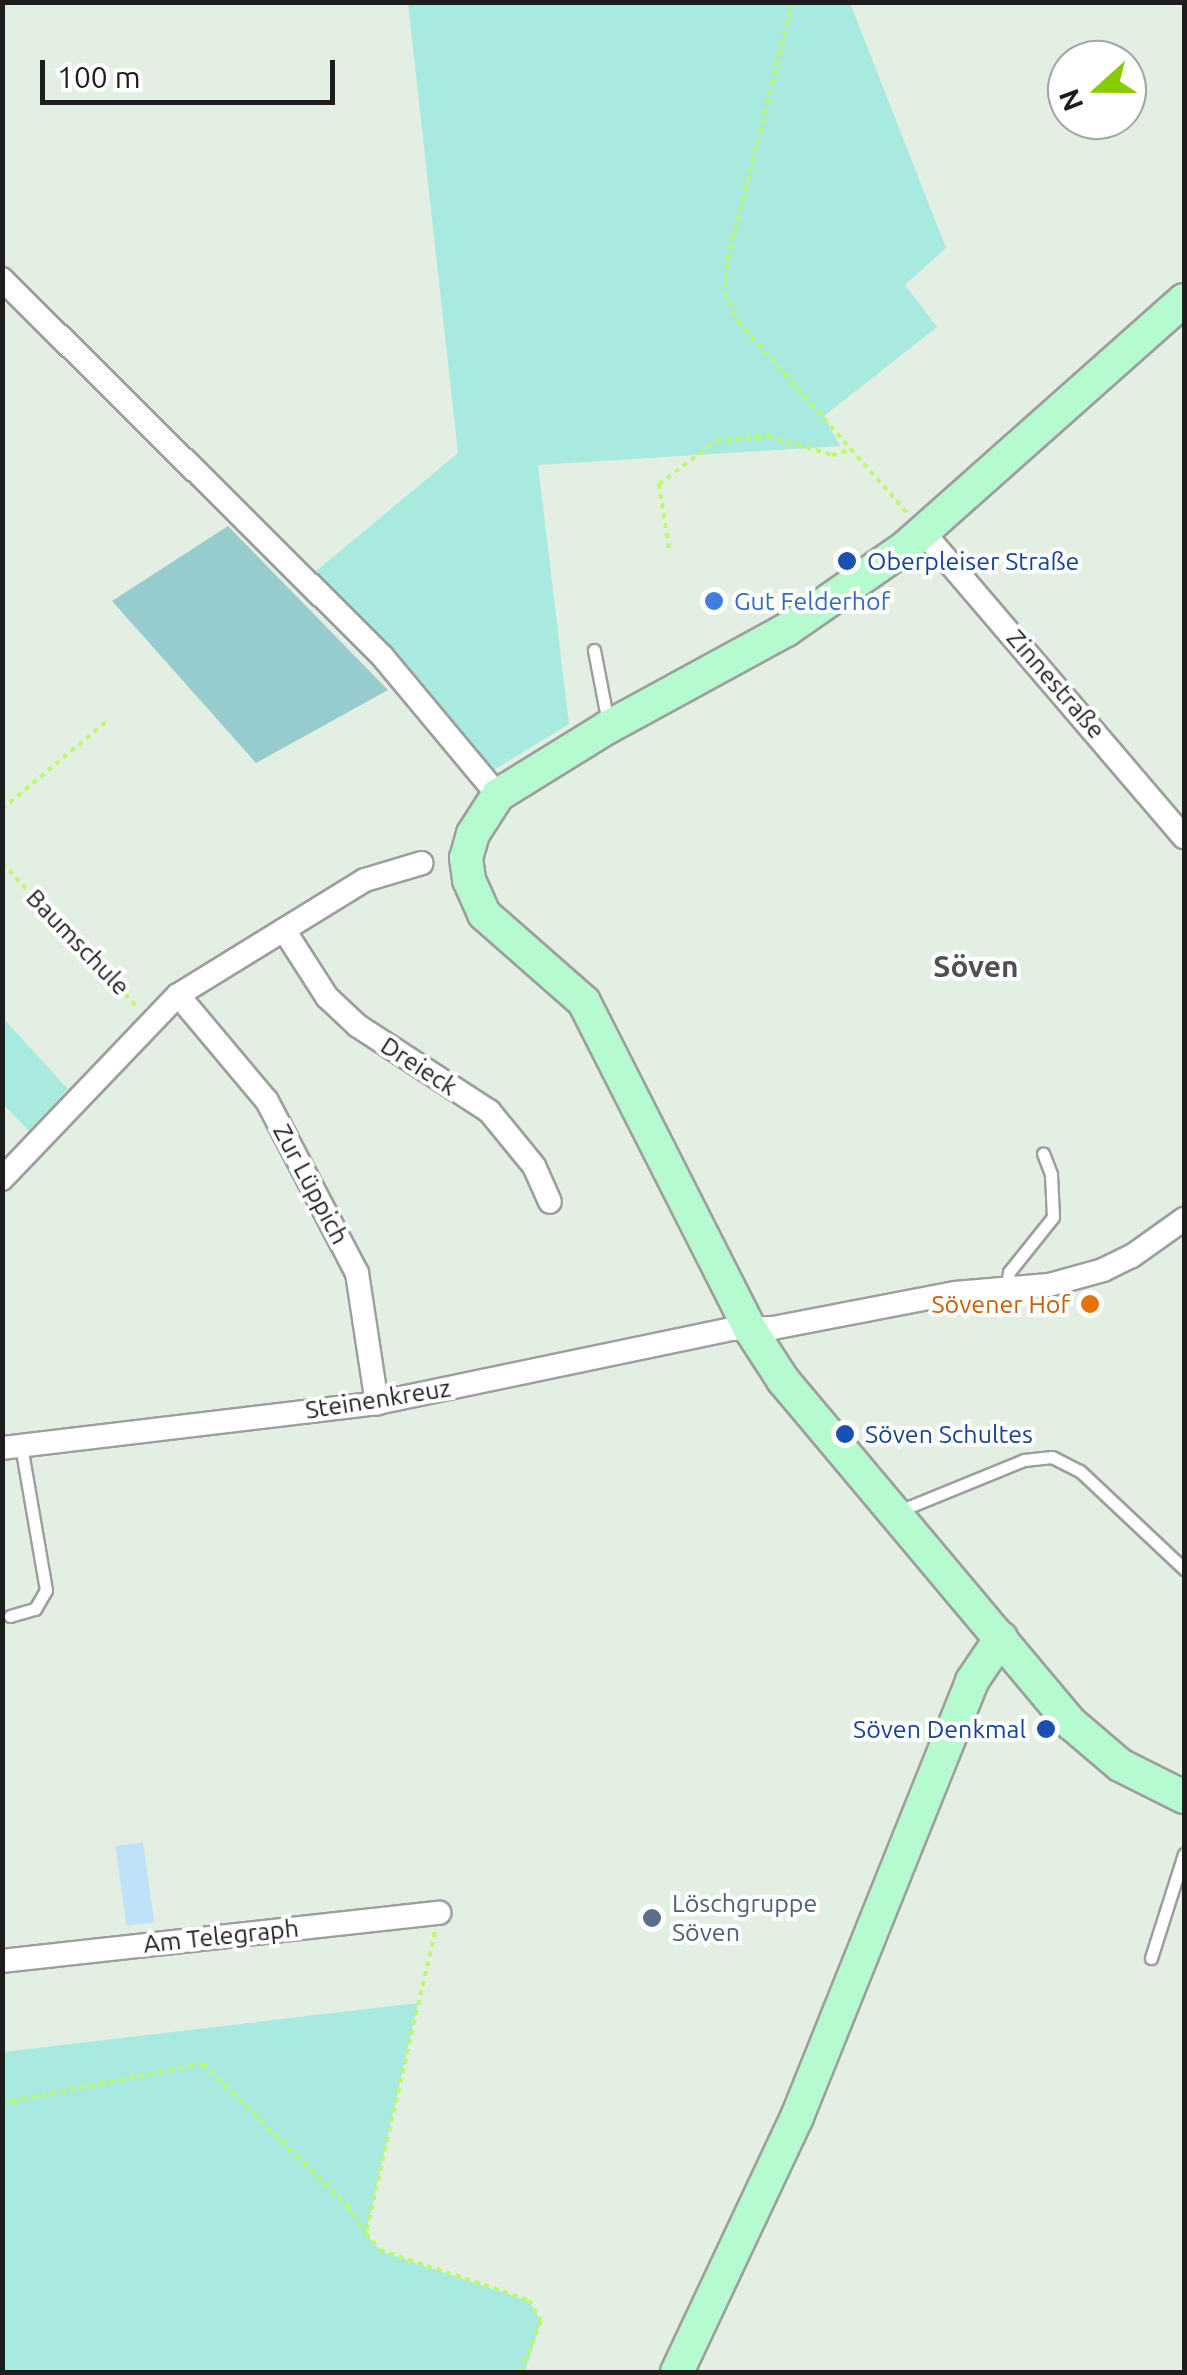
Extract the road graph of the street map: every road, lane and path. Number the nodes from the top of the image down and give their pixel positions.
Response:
1 (792, 2) edge
2 (2, 278) edge
3 (1184, 300) edge
4 (850, 450) junction
5 (924, 533) junction
6 (669, 548) dead end
7 (594, 650) dead end
8 (108, 720) dead end
9 (608, 727) junction
10 (498, 795) junction
11 (2, 808) edge
12 (1184, 838) edge
13 (2, 863) edge
14 (422, 863) dead end
15 (284, 930) junction
16 (178, 995) junction
17 (151, 1023) junction
18 (1043, 1153) dead end
19 (2, 1179) edge
20 (550, 1202) dead end
21 (1184, 1218) edge
22 (1007, 1288) junction
23 (750, 1329) junction
24 (377, 1403) junction
25 (12, 1446) edge
26 (896, 1514) junction
27 (1184, 1569) edge
28 (10, 1616) dead end
29 (1001, 1638) junction
30 (1184, 1797) edge
31 (1184, 1854) edge
32 (439, 1913) joint
33 (1151, 1958) dead end
34 (2, 1961) edge
35 (2, 2103) edge
36 (366, 2233) junction
37 (521, 2372) edge
38 (677, 2372) edge

1 - 4 path
2 - 10 street
3 - 5 main road
4 - 5 path
4 - 6 path
5 - 9 main road
5 - 12 street, Zinnestraße
7 - 9 lane
8 - 11 path
9 - 10 main road
10 - 23 main road
13 - 17 path, Baumschule
14 - 15 street
15 - 16 street
15 - 20 street, Dreieck
16 - 17 street
16 - 24 street, Zur Lüppich
17 - 19 street
18 - 22 lane
21 - 22 street
22 - 23 street
23 - 24 street, Steinenkreuz
23 - 26 main road
24 - 25 street, Steinenkreuz
25 - 28 lane
26 - 27 lane
26 - 29 main road
29 - 30 main road
29 - 38 main road
31 - 33 lane
32 - 34 street, Am Telegraph
32 - 36 path
35 - 36 path
36 - 37 path

